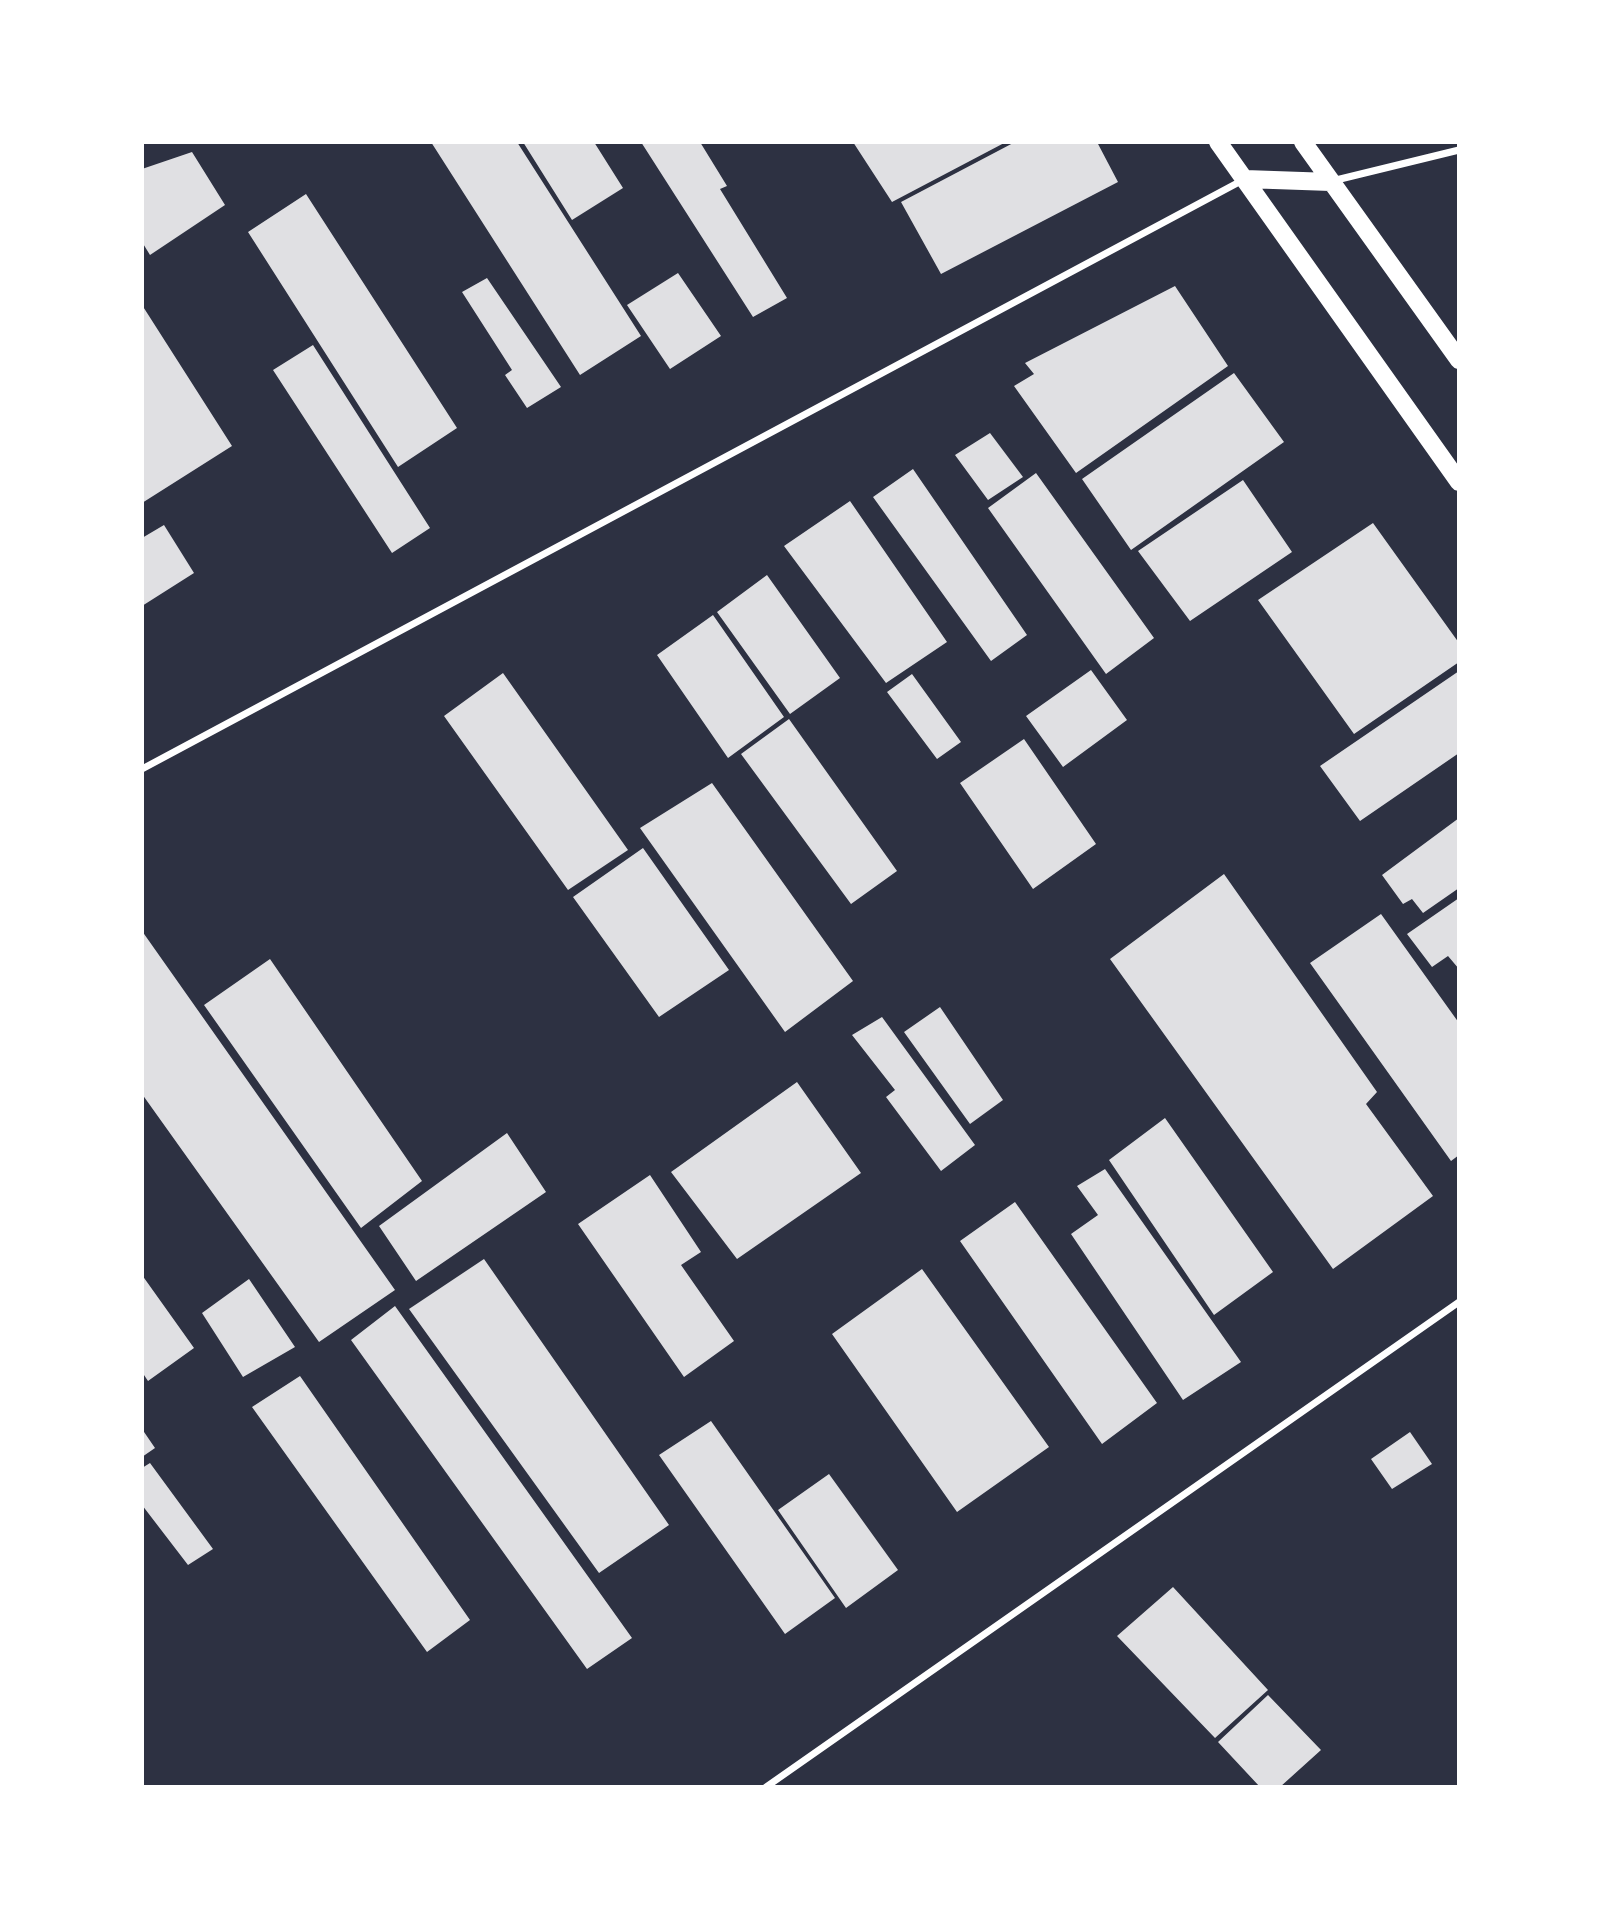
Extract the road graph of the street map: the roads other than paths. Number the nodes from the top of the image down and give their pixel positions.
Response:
1 (1218, 142) edge
2 (1303, 142) edge
3 (1459, 150) edge
4 (1244, 179) junction
5 (1331, 182) junction
6 (1459, 360) edge
7 (1459, 482) edge
8 (142, 769) edge
9 (1459, 1302) edge
10 (766, 1787) edge

1 - 4 main road
2 - 5 main road
3 - 5 street
4 - 5 main road
4 - 7 main road
4 - 8 street
5 - 6 main road
9 - 10 street

